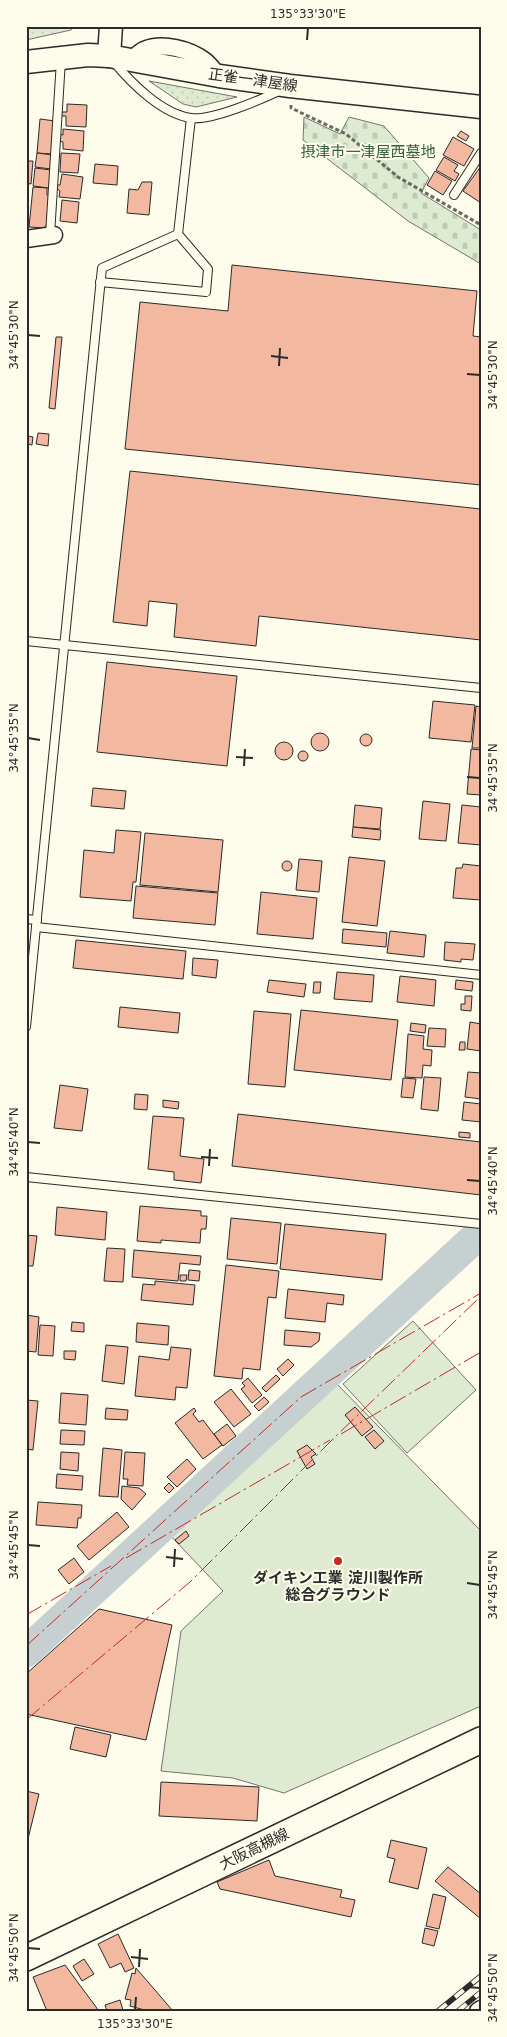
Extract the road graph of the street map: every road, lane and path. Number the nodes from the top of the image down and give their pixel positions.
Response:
1 (111, 26) edge
2 (109, 56) junction
3 (61, 58) junction
4 (26, 62) edge
5 (290, 86) junction
6 (481, 106) edge
7 (191, 118) junction
8 (481, 153) edge
9 (454, 195) dead end
10 (481, 225) edge
11 (178, 234) junction
12 (52, 235) joint
13 (26, 239) edge
14 (100, 282) junction
15 (26, 641) edge
16 (64, 645) junction
17 (481, 688) edge
18 (26, 919) edge
19 (37, 923) junction
20 (481, 975) edge
21 (26, 1027) edge
22 (26, 1177) edge
23 (481, 1224) edge
24 (481, 1740) edge
25 (26, 1958) edge

1 - 2 main road
2 - 3 main road, 正雀一津屋線
2 - 5 main road, 正雀一津屋線
2 - 7 lane
3 - 4 main road, 正雀一津屋線
3 - 12 lane
5 - 6 main road, 正雀一津屋線
5 - 7 lane
5 - 10 path
7 - 11 lane
8 - 9 lane
11 - 14 lane
11 - 14 lane
12 - 13 street
14 - 16 lane
15 - 16 lane
16 - 17 lane
16 - 19 lane
18 - 19 lane
19 - 20 lane
19 - 21 lane
22 - 23 lane
24 - 25 main road, 大阪高槻線

